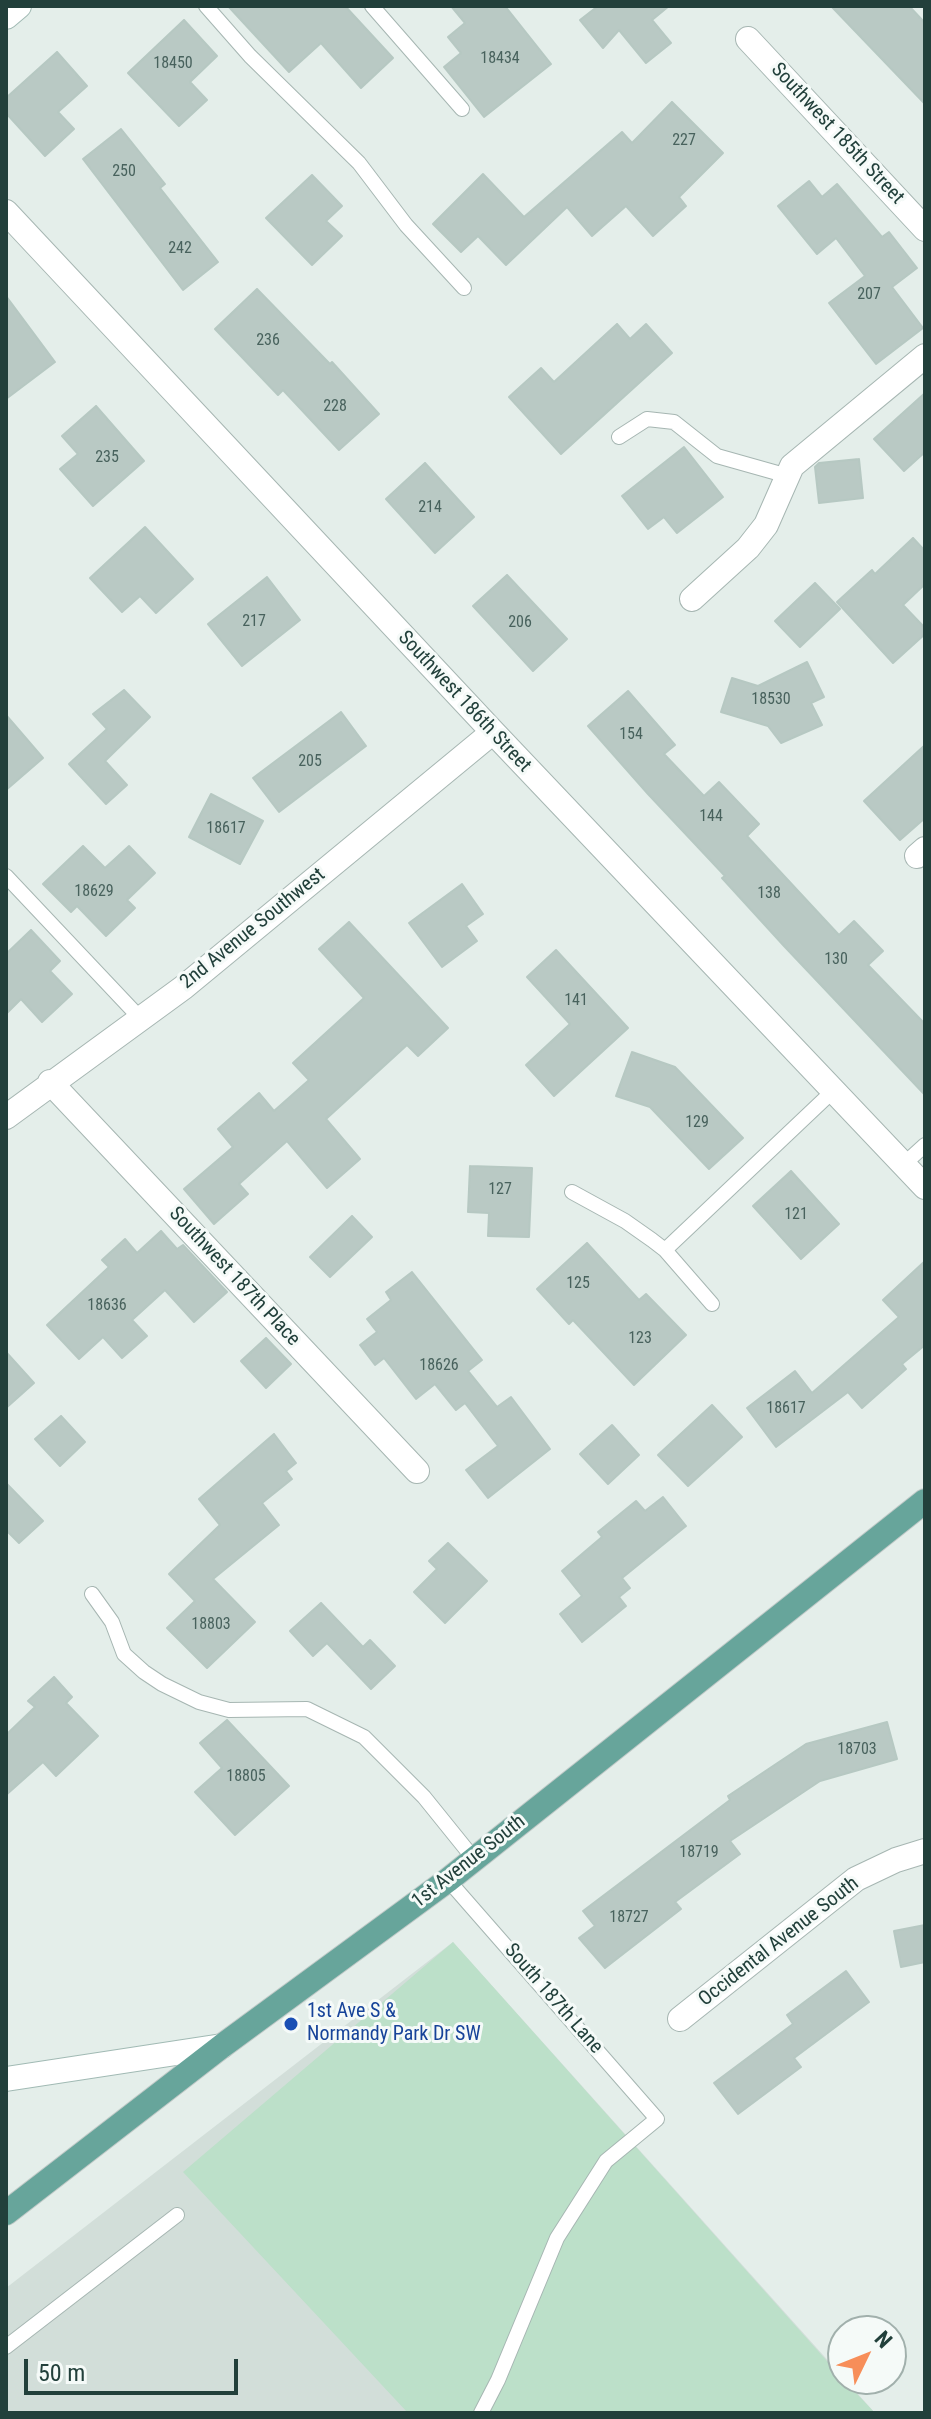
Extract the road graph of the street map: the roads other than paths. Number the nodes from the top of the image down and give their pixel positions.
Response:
1 (19, 6) edge
2 (206, 6) edge
3 (372, 6) edge
4 (6, 17) edge
5 (748, 39) dead end
6 (462, 109) dead end
7 (6, 212) edge
8 (925, 229) edge
9 (464, 288) dead end
10 (925, 356) edge
11 (619, 437) dead end
12 (788, 476) junction
13 (692, 599) dead end
14 (493, 732) junction
15 (6, 876) edge
16 (140, 1018) junction
17 (50, 1082) junction
18 (833, 1091) junction
19 (6, 1117) edge
20 (925, 1145) edge
21 (903, 1165) junction
22 (925, 1187) edge
23 (572, 1192) dead end
24 (665, 1250) junction
25 (712, 1304) dead end
26 (417, 1471) dead end
27 (925, 1501) edge
28 (92, 1594) dead end
29 (925, 1851) edge
30 (474, 1859) junction
31 (448, 1880) junction
32 (680, 2019) dead end
33 (222, 2046) junction
34 (6, 2079) edge
35 (6, 2213) edge
36 (177, 2215) dead end
37 (6, 2347) edge
38 (481, 2413) edge

1 - 4 street
2 - 9 lane
3 - 6 lane
5 - 8 street, Southwest 185th Street
7 - 14 street, Southwest 186th Street
10 - 12 street
11 - 12 lane
12 - 13 street
14 - 16 street, 2nd Avenue Southwest
14 - 18 street, Southwest 186th Street
15 - 16 lane
16 - 17 street, 2nd Avenue Southwest
17 - 19 street, 2nd Avenue Southwest
17 - 26 street, Southwest 187th Place
18 - 21 street, Southwest 186th Street
18 - 24 lane
20 - 21 lane
21 - 22 street, Southwest 186th Street
23 - 24 lane
24 - 25 lane
27 - 30 main road, 1st Avenue South
28 - 30 lane
29 - 32 street, Occidental Avenue South
30 - 31 main road, 1st Avenue South
31 - 33 main road, 1st Avenue South
31 - 38 lane, South 187th Lane
33 - 34 street
33 - 35 main road, 1st Avenue South
36 - 37 lane

